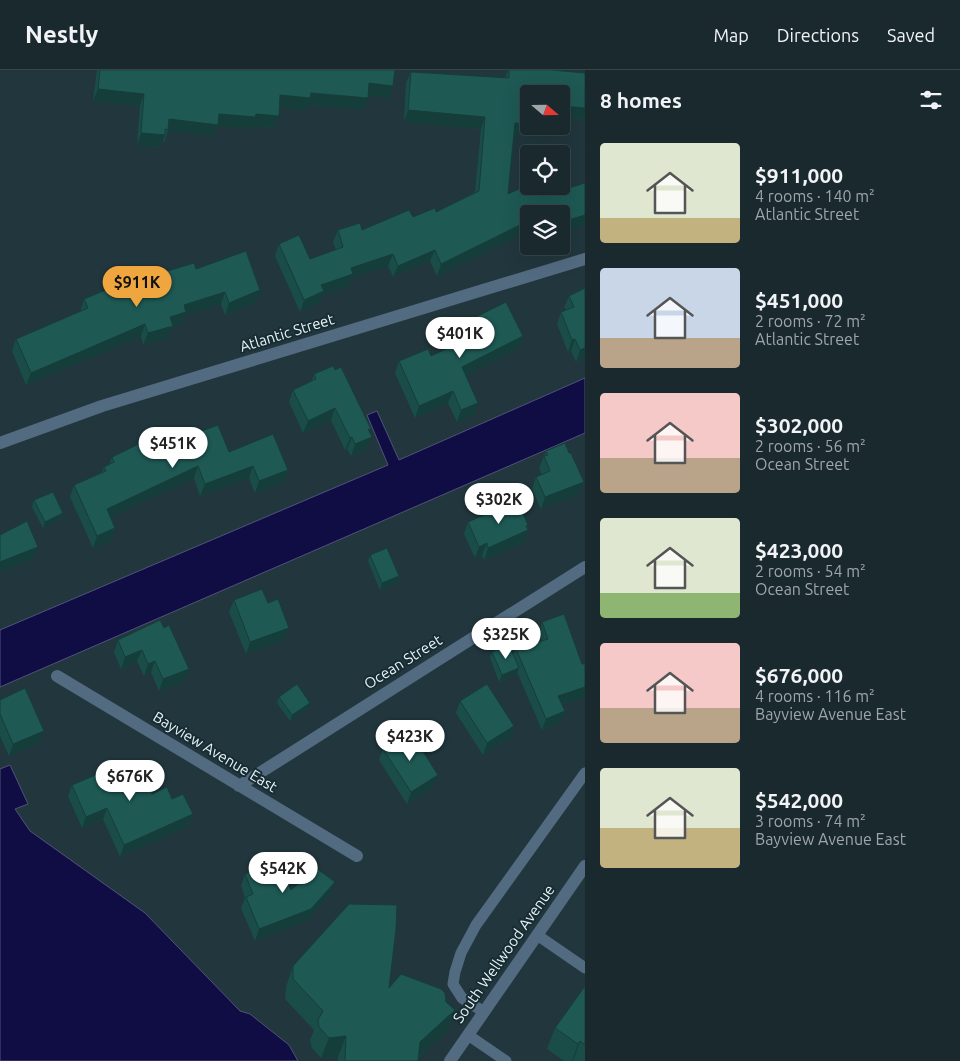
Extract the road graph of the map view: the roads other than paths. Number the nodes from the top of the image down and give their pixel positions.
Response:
1 (585, 259) edge
2 (0, 443) edge
3 (585, 567) edge
4 (56, 676) dead end
5 (585, 773) edge
6 (239, 786) junction
7 (357, 856) dead end
8 (585, 866) edge
9 (537, 935) junction
10 (585, 968) edge
11 (484, 1012) junction
12 (468, 1035) junction
13 (450, 1061) edge
14 (506, 1061) edge

1 - 2 street, Atlantic Street
3 - 6 street, Ocean Street
4 - 6 street, Bayview Avenue East
5 - 11 lane
6 - 7 street, Bayview Avenue East
8 - 9 street, South Wellwood Avenue
9 - 10 lane
9 - 11 street, South Wellwood Avenue
11 - 12 street, South Wellwood Avenue
12 - 13 street, South Wellwood Avenue
12 - 14 lane

